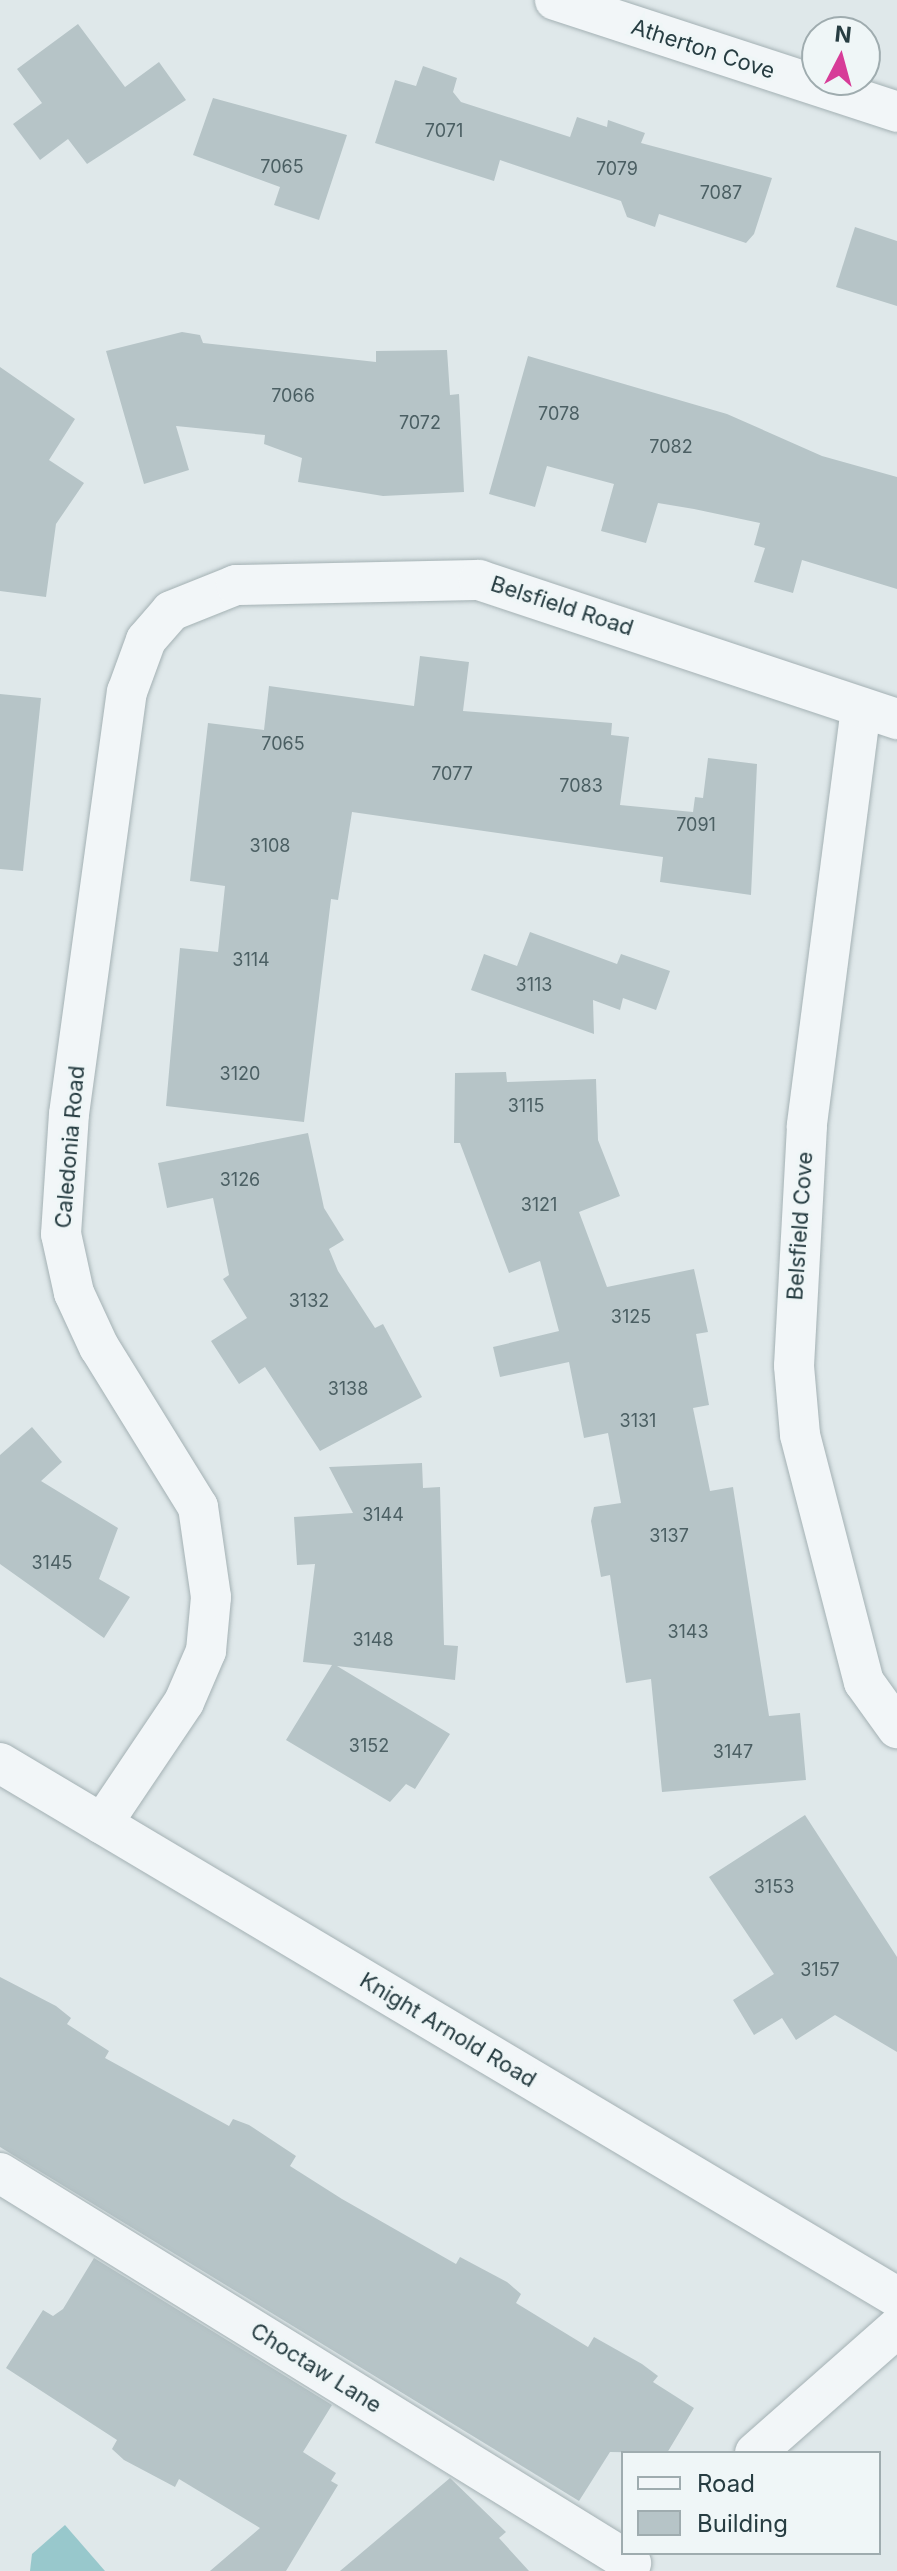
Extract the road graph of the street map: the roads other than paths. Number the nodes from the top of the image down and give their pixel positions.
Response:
1 (555, 0) edge
2 (897, 112) edge
3 (171, 611) joint
4 (879, 714) edge
5 (897, 1728) edge
6 (0, 1763) edge
7 (102, 1824) junction
8 (0, 2173) edge
9 (897, 2297) edge
10 (897, 2328) edge
11 (757, 2451) edge
12 (632, 2562) edge

1 - 2 street, Atherton Cove
3 - 4 street, Belsfield Road
3 - 7 street, Caledonia Road
4 - 5 street, Belsfield Cove
6 - 7 street, Knight Arnold Road
7 - 9 street, Knight Arnold Road
8 - 12 street, Choctaw Lane
10 - 11 street

